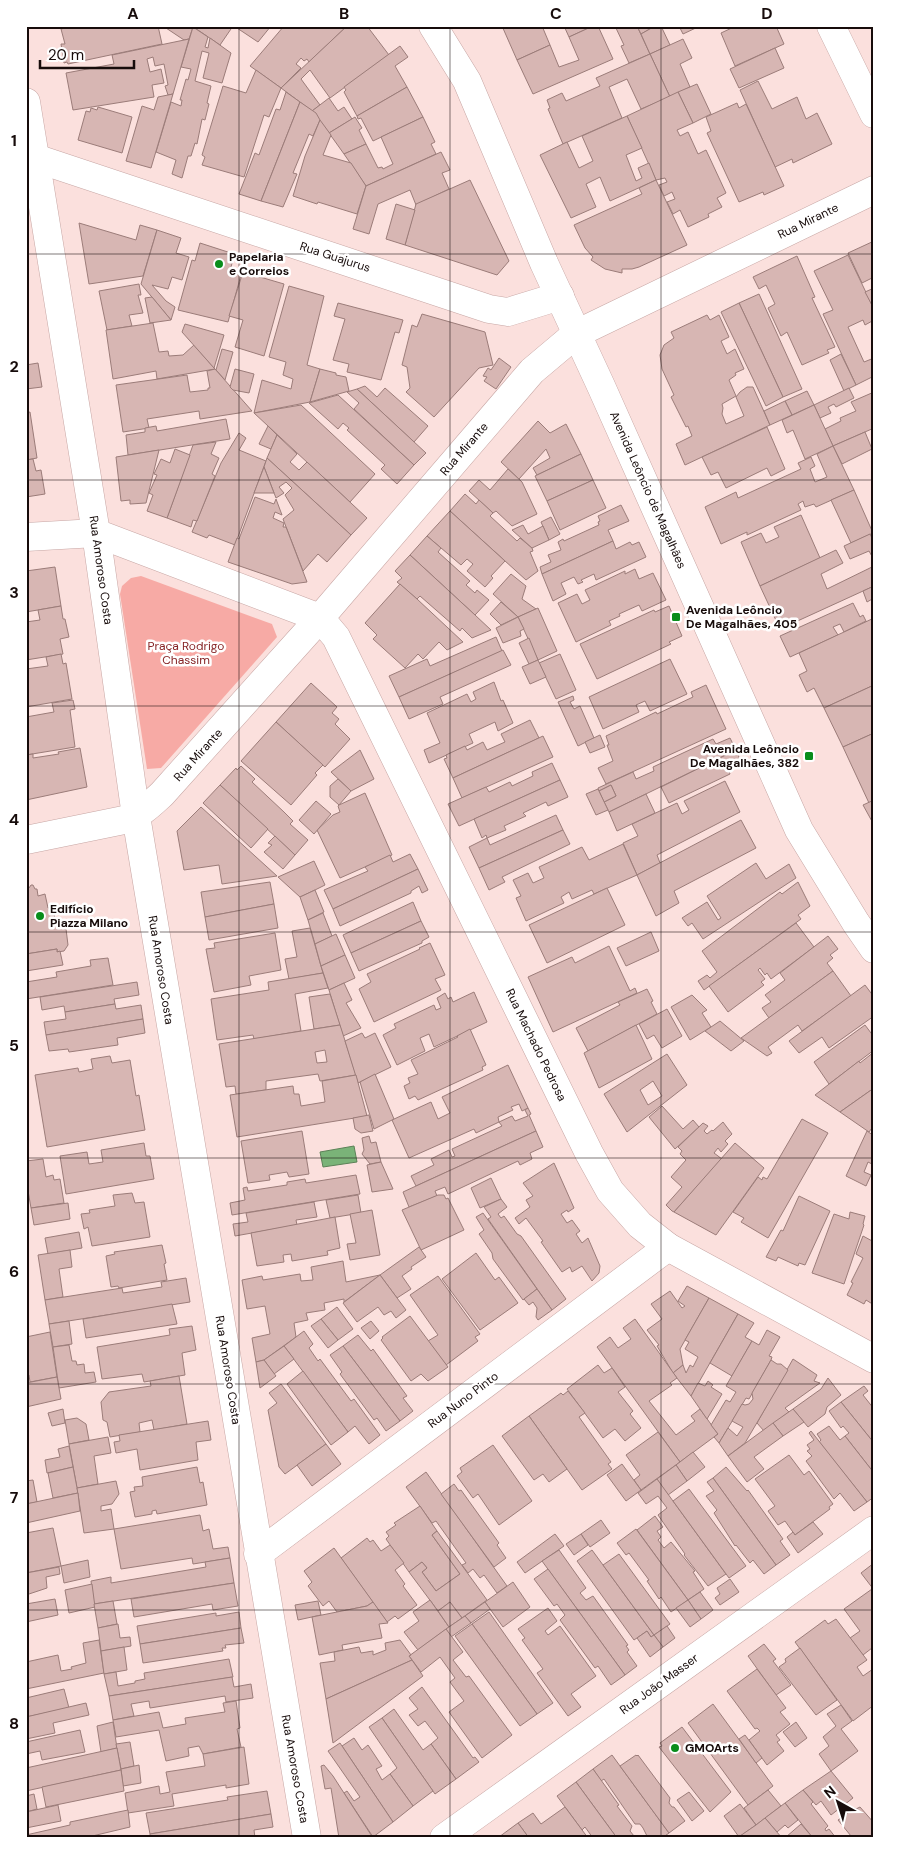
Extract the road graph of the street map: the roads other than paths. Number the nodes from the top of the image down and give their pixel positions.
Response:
1 (432, 26) edge
2 (831, 26) edge
3 (26, 102) edge
4 (874, 114) edge
5 (31, 156) edge
6 (874, 190) edge
7 (560, 296) junction
8 (576, 334) junction
9 (96, 533) junction
10 (26, 537) edge
11 (320, 618) junction
12 (136, 816) junction
13 (26, 840) edge
14 (874, 949) edge
15 (668, 1247) junction
16 (874, 1358) edge
17 (874, 1530) edge
18 (258, 1554) junction
19 (307, 1838) edge
20 (444, 1838) edge

1 - 7 street, Avenida Leôncio de Magalhães
2 - 4 street
3 - 5 street, Rua Amoroso Costa
5 - 7 street, Rua Guajurus
5 - 9 street, Rua Amoroso Costa
6 - 8 street, Rua Mirante
7 - 8 street, Avenida Leôncio de Magalhães
8 - 11 street, Rua Mirante
8 - 14 street, Avenida Leôncio de Magalhães
9 - 10 street
9 - 11 street
9 - 12 street, Rua Amoroso Costa
11 - 12 street, Rua Mirante
11 - 15 street, Rua Machado Pedrosa
12 - 13 street
12 - 18 street, Rua Amoroso Costa
15 - 16 street, Rua Machado Pedrosa
15 - 18 street, Rua Nuno Pinto
17 - 20 street, Rua João Masser
18 - 19 street, Rua Amoroso Costa

